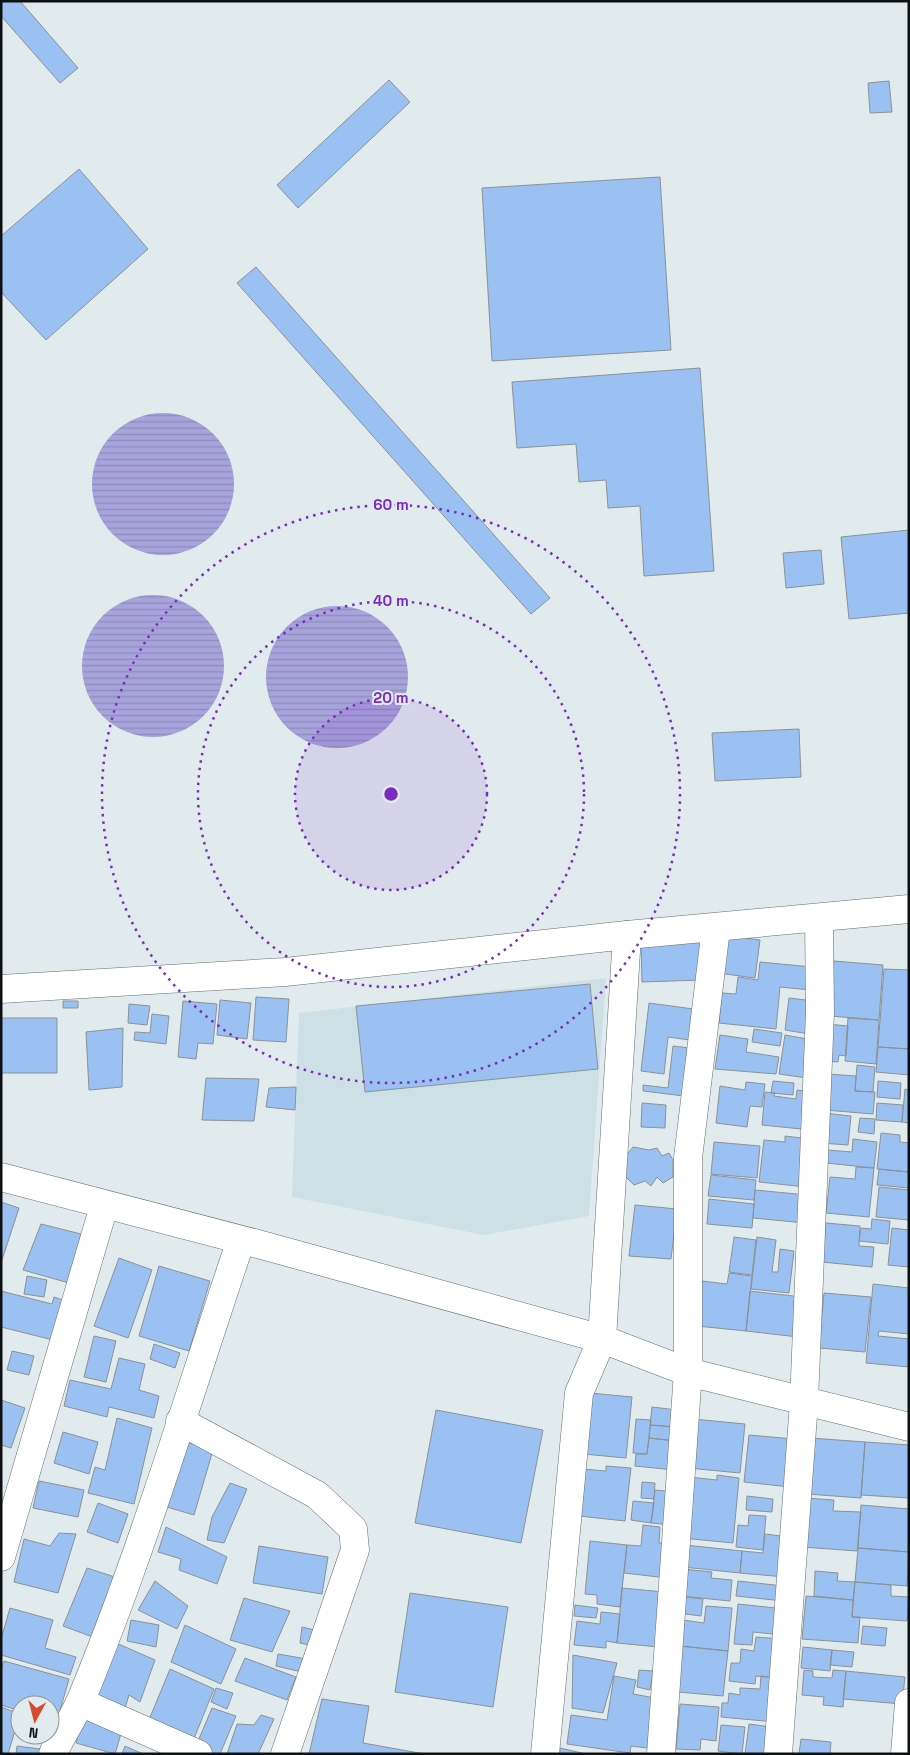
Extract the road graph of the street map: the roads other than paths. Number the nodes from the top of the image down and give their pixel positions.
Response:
1 (909, 909) edge
2 (819, 919) junction
3 (716, 928) junction
4 (627, 935) junction
5 (1, 989) edge
6 (1, 1177) edge
7 (104, 1206) junction
8 (241, 1240) junction
9 (602, 1340) junction
10 (688, 1372) junction
11 (804, 1402) junction
12 (180, 1421) junction
13 (909, 1427) edge
14 (1, 1557) edge
15 (80, 1702) junction
16 (909, 1703) edge
17 (907, 1750) edge
18 (53, 1754) edge
19 (198, 1754) edge
20 (285, 1754) edge
21 (546, 1754) edge
22 (661, 1754) edge
23 (778, 1754) edge

1 - 2 street
2 - 3 street
2 - 11 street
3 - 4 street
3 - 10 street
4 - 5 street
4 - 9 street
6 - 7 street
7 - 8 street
7 - 14 street
8 - 9 street
8 - 12 street
9 - 10 street
9 - 21 street
10 - 11 street
10 - 22 street
11 - 13 street
11 - 23 street
12 - 15 street
12 - 20 street
15 - 18 street
15 - 19 street
16 - 17 street

